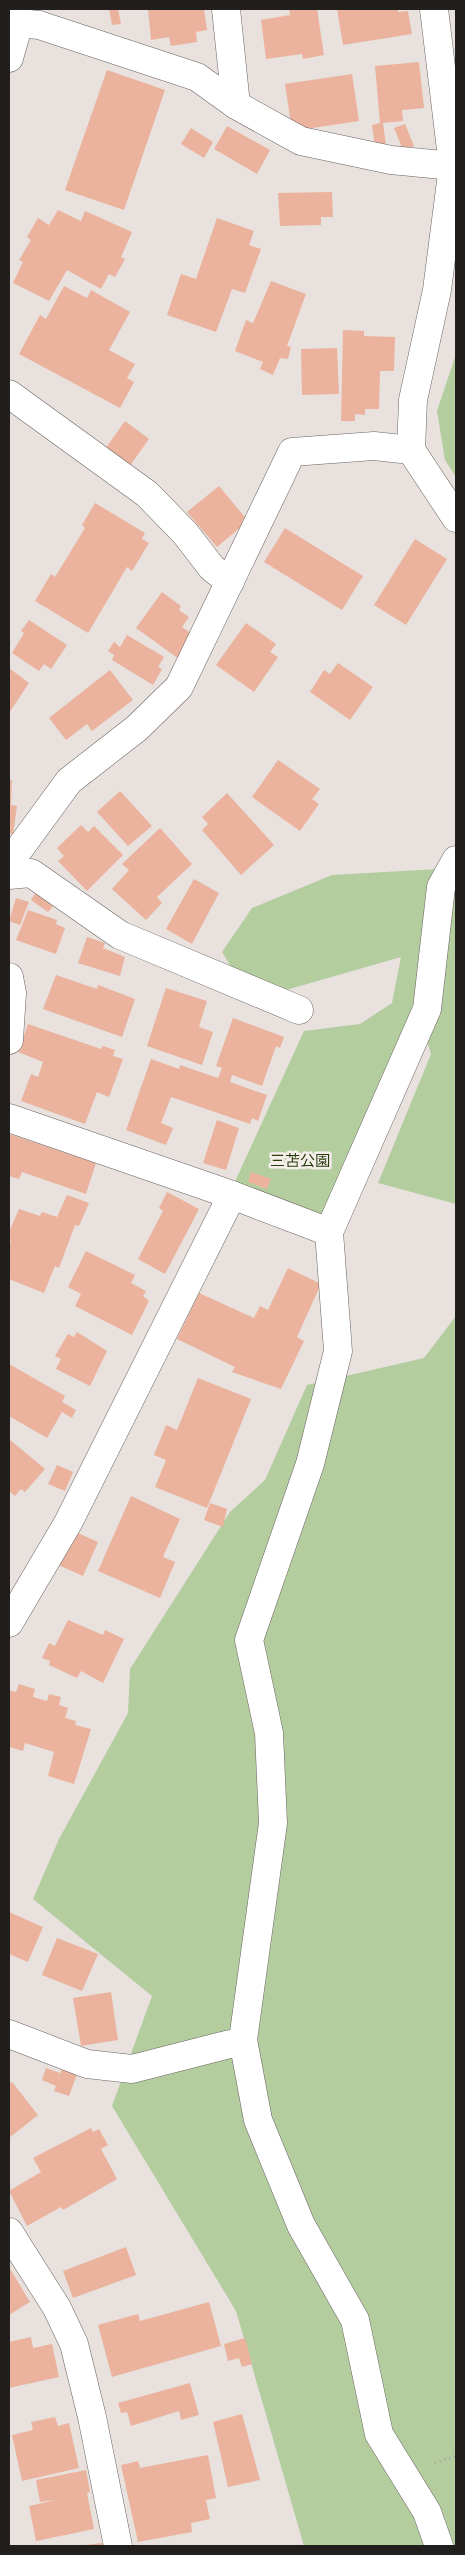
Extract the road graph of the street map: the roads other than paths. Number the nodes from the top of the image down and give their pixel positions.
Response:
1 (226, 9) edge
2 (434, 9) edge
3 (14, 22) edge
4 (9, 58) edge
5 (236, 105) junction
6 (453, 166) junction
7 (9, 394) edge
8 (411, 450) junction
9 (456, 518) edge
10 (230, 582) junction
11 (456, 860) edge
12 (9, 863) edge
13 (9, 875) edge
14 (448, 888) edge
15 (9, 977) edge
16 (299, 1010) dead end
17 (9, 1040) edge
18 (9, 1118) edge
19 (232, 1195) junction
20 (329, 1232) junction
21 (9, 1623) edge
22 (9, 2034) edge
23 (244, 2044) junction
24 (9, 2232) edge
25 (118, 2546) edge
26 (439, 2546) edge

1 - 5 street
2 - 6 street
3 - 4 street
3 - 5 street
5 - 6 street
6 - 8 street
7 - 10 street
8 - 9 street
8 - 10 street
10 - 12 street
11 - 14 street
13 - 16 street
14 - 20 street
15 - 17 street
18 - 19 street
19 - 20 street
19 - 21 street
20 - 23 street
22 - 23 street
23 - 26 street
24 - 25 street

